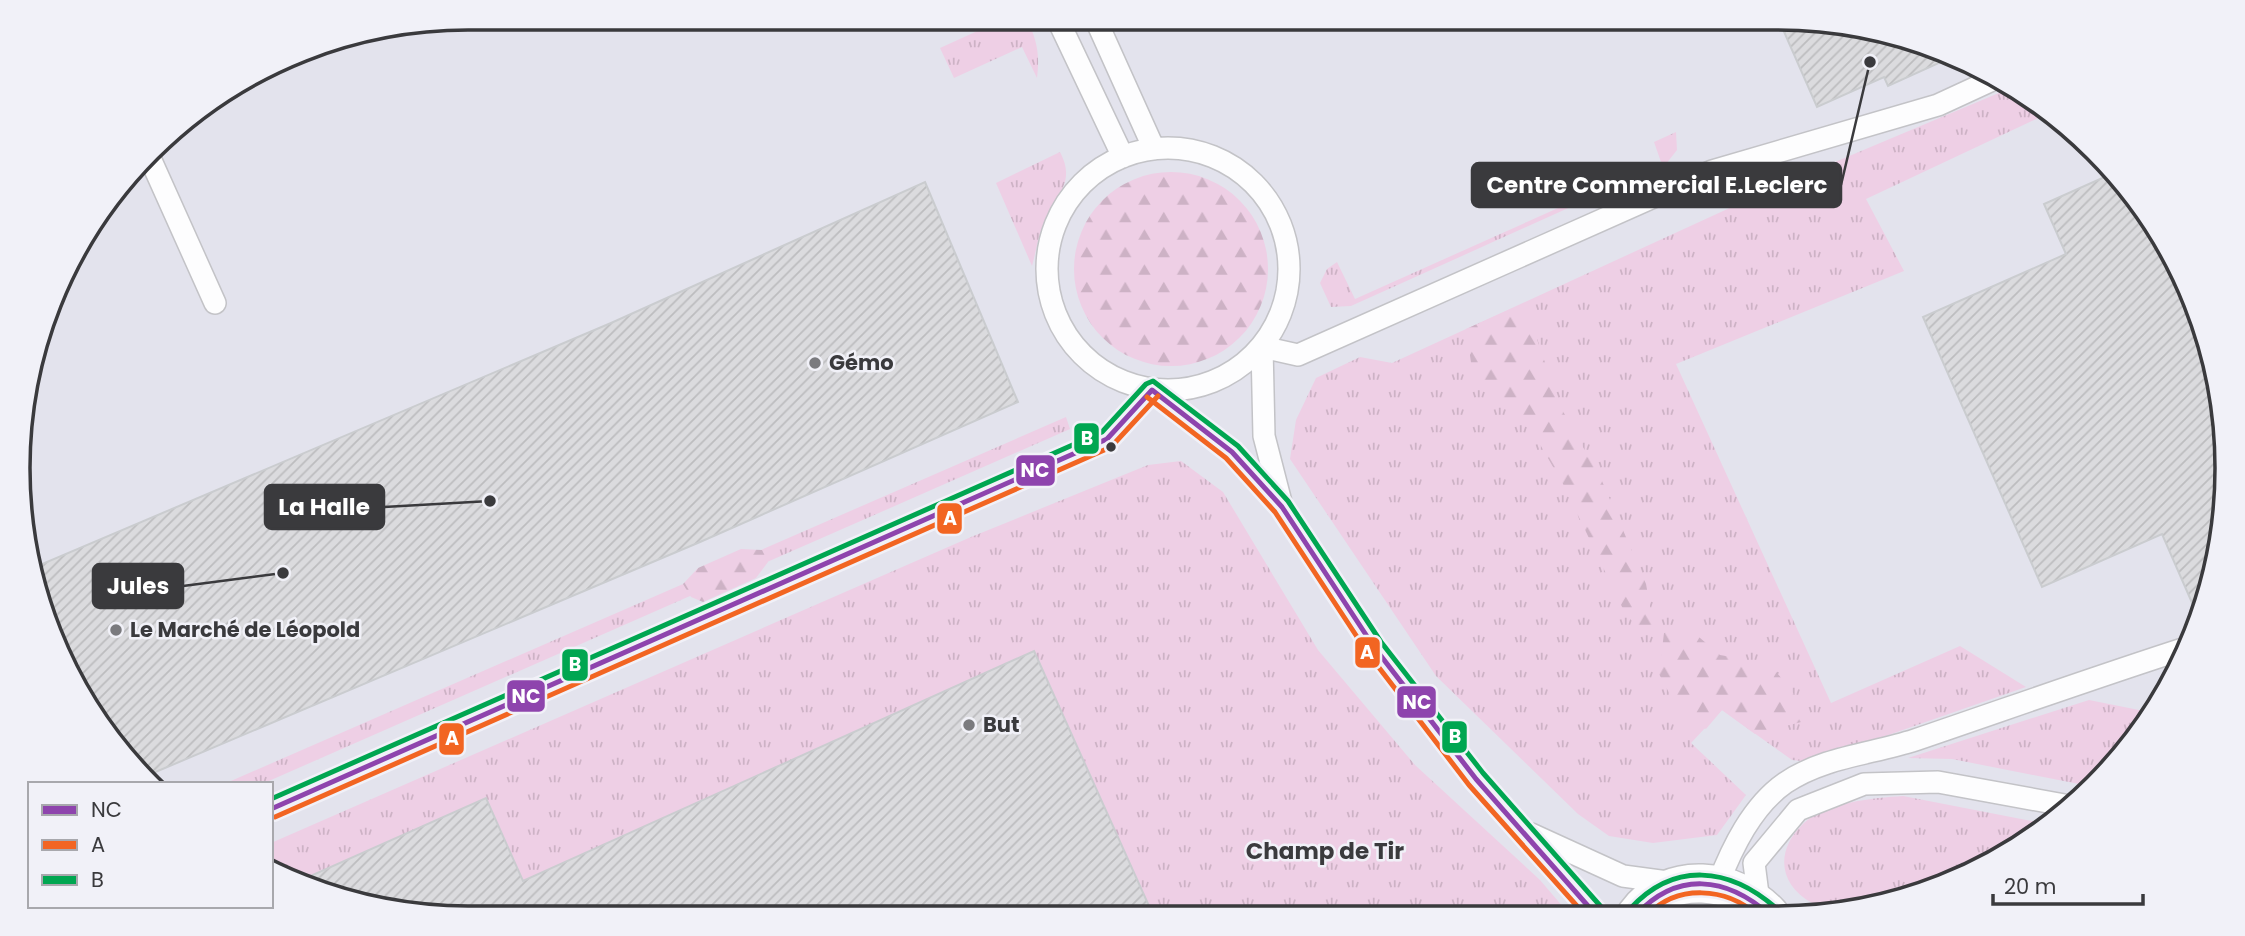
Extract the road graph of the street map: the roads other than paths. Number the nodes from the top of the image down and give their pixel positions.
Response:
1 (1063, 30) edge
2 (1099, 30) edge
3 (1986, 83) edge
4 (1154, 149) junction
5 (1123, 157) junction
6 (152, 164) edge
7 (215, 303) dead end
8 (1262, 347) junction
9 (1152, 390) junction
10 (1282, 507) junction
11 (2175, 652) edge
12 (2058, 804) edge
13 (273, 808) edge
14 (1526, 832) junction
15 (1702, 884) junction
16 (1587, 906) edge
17 (1646, 906) edge
18 (1761, 906) edge
19 (1764, 906) edge

1 - 5 lane
2 - 4 lane
3 - 8 lane
4 - 5 lane
4 - 8 lane
5 - 9 lane
6 - 7 lane
8 - 9 lane
8 - 10 lane
9 - 10 lane
9 - 13 lane
10 - 14 lane
11 - 15 lane
12 - 19 lane
14 - 15 lane
14 - 16 lane
15 - 17 street
15 - 18 street

